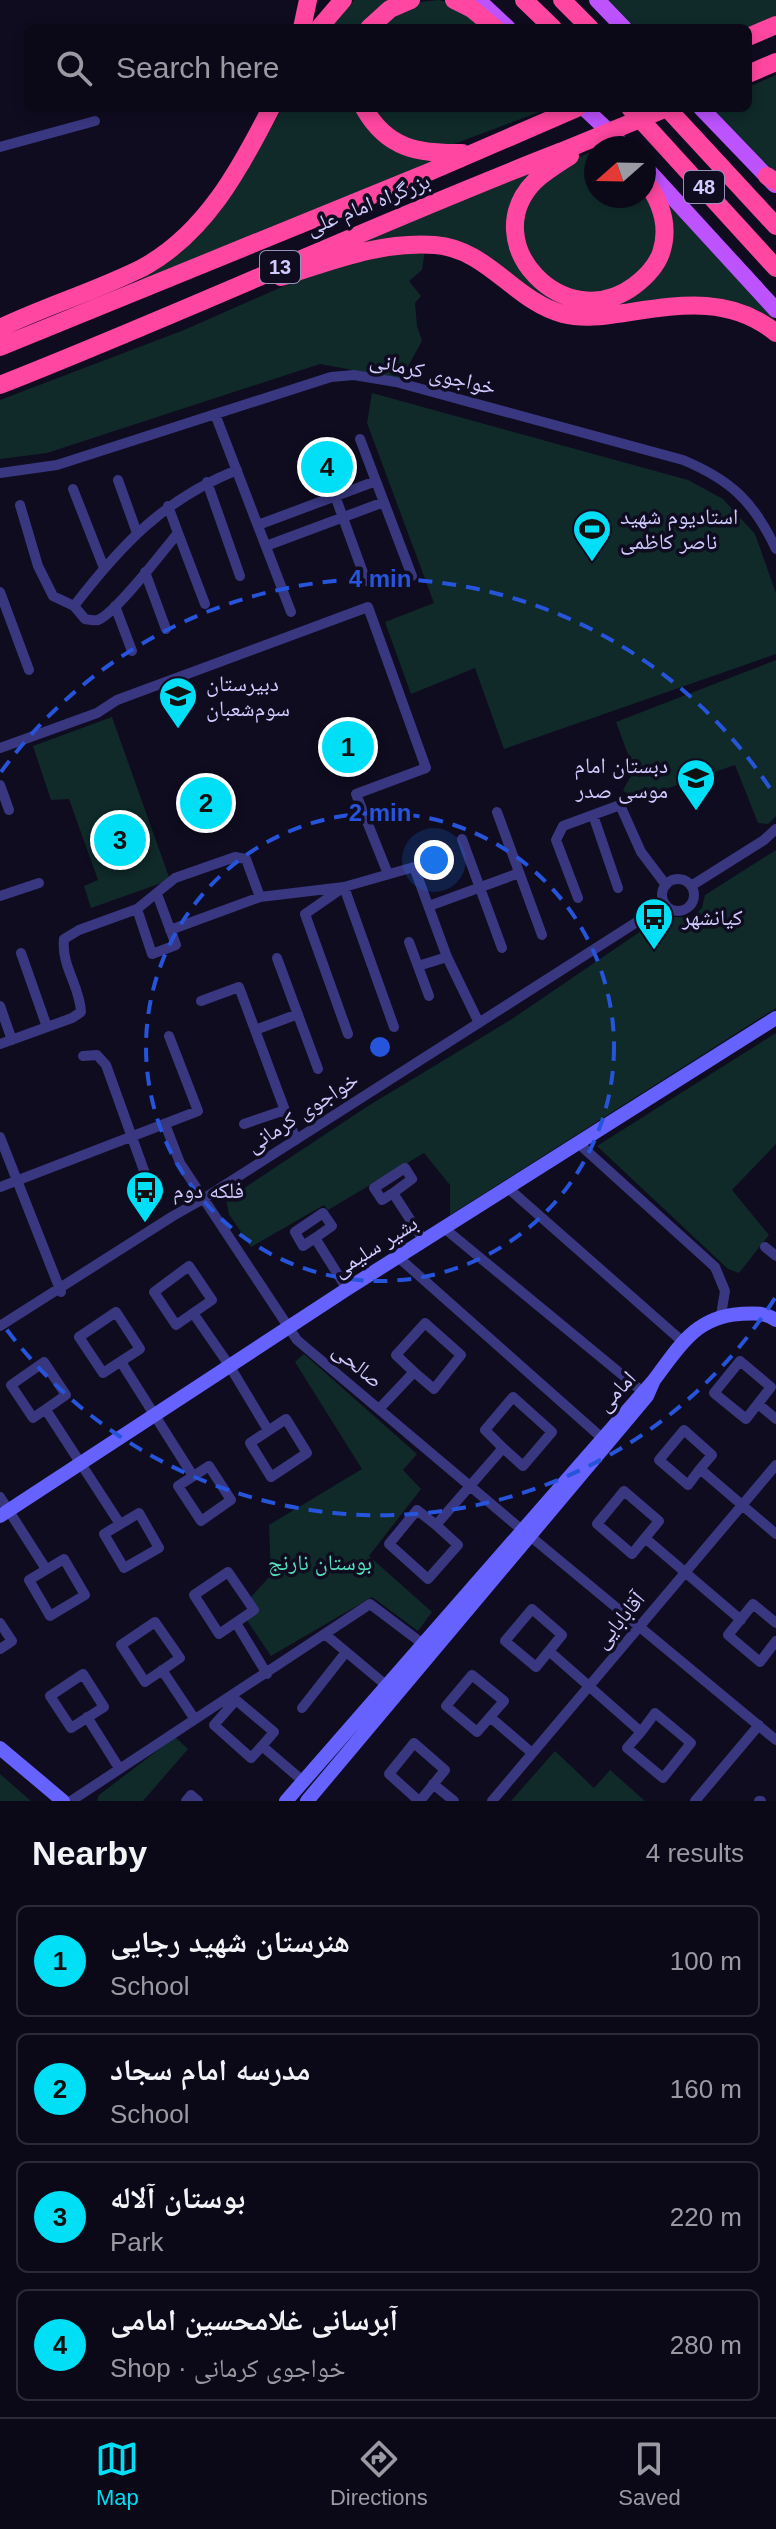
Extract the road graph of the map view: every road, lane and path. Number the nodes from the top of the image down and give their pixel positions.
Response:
1 (308, 0) edge
2 (343, 0) edge
3 (411, 0) edge
4 (454, 0) edge
5 (478, 0) edge
6 (524, 0) edge
7 (562, 0) edge
8 (597, 0) edge
9 (303, 24) edge
10 (322, 24) edge
11 (373, 24) edge
12 (490, 24) edge
13 (504, 24) edge
14 (549, 24) edge
15 (586, 24) edge
16 (620, 24) edge
17 (776, 25) edge
18 (752, 35) edge
19 (773, 64) edge
20 (752, 72) edge
21 (269, 112) edge
22 (367, 112) edge
23 (568, 112) edge
24 (588, 112) edge
25 (634, 112) edge
26 (658, 112) edge
27 (671, 112) edge
28 (705, 112) edge
29 (95, 121) dead end
30 (601, 136) edge
31 (613, 136) edge
32 (584, 143) edge
33 (0, 147) edge
34 (584, 147) edge
35 (468, 153) junction
36 (656, 179) edge
37 (773, 181) edge
38 (656, 199) edge
39 (776, 226) edge
40 (776, 268) edge
41 (209, 300) junction
42 (776, 310) edge
43 (0, 328) edge
44 (776, 333) edge
45 (0, 347) edge
46 (0, 385) edge
47 (215, 414) junction
48 (360, 439) dead end
49 (318, 449) dead end
50 (237, 470) junction
51 (0, 473) edge
52 (118, 480) dead end
53 (376, 481) junction
54 (207, 482) junction
55 (73, 489) dead end
56 (335, 496) junction
57 (384, 502) junction
58 (20, 505) dead end
59 (168, 506) junction
60 (343, 517) junction
61 (258, 525) junction
62 (137, 533) junction
63 (178, 533) junction
64 (266, 546) junction
65 (776, 549) edge
66 (104, 568) junction
67 (145, 572) junction
68 (240, 576) dead end
69 (412, 576) dead end
70 (366, 581) dead end
71 (0, 592) edge
72 (205, 604) dead end
73 (74, 606) junction
74 (115, 606) junction
75 (291, 612) dead end
76 (166, 629) dead end
77 (132, 651) dead end
78 (29, 670) dead end
79 (0, 748) edge
80 (0, 785) edge
81 (9, 810) dead end
82 (497, 812) dead end
83 (593, 815) junction
84 (776, 829) edge
85 (462, 839) dead end
86 (519, 873) junction
87 (388, 874) junction
88 (39, 883) dead end
89 (666, 885) junction
90 (691, 886) junction
91 (344, 887) junction
92 (480, 887) junction
93 (618, 888) dead end
94 (157, 894) junction
95 (0, 896) edge
96 (260, 897) junction
97 (578, 898) dead end
98 (665, 904) junction
99 (429, 906) junction
100 (137, 909) junction
101 (170, 930) junction
102 (542, 935) dead end
103 (409, 942) dead end
104 (502, 948) dead end
105 (21, 953) dead end
106 (447, 957) junction
107 (277, 958) dead end
108 (418, 966) junction
109 (429, 996) dead end
110 (201, 1001) dead end
111 (0, 1006) edge
112 (298, 1014) junction
113 (776, 1018) edge
114 (479, 1023) junction
115 (47, 1027) junction
116 (394, 1027) dead end
117 (255, 1030) junction
118 (348, 1034) dead end
119 (169, 1036) dead end
120 (12, 1040) junction
121 (0, 1044) edge
122 (83, 1056) dead end
123 (318, 1069) dead end
124 (285, 1110) junction
125 (165, 1124) junction
126 (244, 1124) dead end
127 (132, 1136) junction
128 (0, 1137) edge
129 (296, 1140) junction
130 (578, 1143) junction
131 (147, 1179) dead end
132 (17, 1180) junction
133 (0, 1187) edge
134 (508, 1188) junction
135 (393, 1193) dead end
136 (203, 1199) junction
137 (444, 1228) junction
138 (315, 1238) dead end
139 (424, 1241) junction
140 (765, 1247) dead end
141 (776, 1256) edge
142 (398, 1257) junction
143 (347, 1289) junction
144 (60, 1291) junction
145 (193, 1313) junction
146 (721, 1315) junction
147 (776, 1320) edge
148 (0, 1326) edge
149 (288, 1327) junction
150 (0, 1334) edge
151 (683, 1342) junction
152 (121, 1362) junction
153 (229, 1365) junction
154 (414, 1372) junction
155 (654, 1380) junction
156 (643, 1392) junction
157 (758, 1404) junction
158 (379, 1409) junction
159 (46, 1410) junction
160 (156, 1414) junction
161 (776, 1419) edge
162 (268, 1430) junction
163 (602, 1438) junction
164 (503, 1448) junction
165 (81, 1463) junction
166 (776, 1465) edge
167 (700, 1469) junction
168 (193, 1476) junction
169 (469, 1485) junction
170 (0, 1497) edge
171 (742, 1505) junction
172 (4, 1513) edge
173 (120, 1524) junction
174 (436, 1525) junction
175 (526, 1533) junction
176 (776, 1534) edge
177 (645, 1538) junction
178 (46, 1569) junction
179 (685, 1572) junction
180 (741, 1620) junction
181 (0, 1623) edge
182 (236, 1623) junction
183 (776, 1623) edge
184 (639, 1627) junction
185 (326, 1635) junction
186 (776, 1641) edge
187 (423, 1644) junction
188 (0, 1649) edge
189 (549, 1651) junction
190 (346, 1652) junction
191 (162, 1670) junction
192 (267, 1674) junction
193 (590, 1685) junction
194 (387, 1686) junction
195 (302, 1708) dead end
196 (87, 1717) junction
197 (490, 1717) junction
198 (194, 1718) junction
199 (759, 1725) junction
200 (641, 1732) junction
201 (775, 1738) edge
202 (262, 1746) junction
203 (0, 1748) edge
204 (532, 1753) junction
205 (119, 1768) junction
206 (303, 1781) junction
207 (433, 1784) junction
208 (63, 1801) edge
209 (71, 1801) edge
210 (186, 1801) edge
211 (198, 1801) edge
212 (286, 1801) edge
213 (307, 1801) edge
214 (420, 1801) edge
215 (454, 1801) edge
216 (492, 1801) edge
217 (695, 1801) edge

1 - 9 highway
2 - 10 highway
3 - 11 highway
4 - 12 highway
5 - 13 main road
6 - 14 highway
7 - 15 highway
8 - 16 main road
17 - 18 highway
19 - 20 highway
21 - 43 highway
22 - 35 highway
23 - 35 highway, بزرگراه امام علی / 13
24 - 31 main road
25 - 40 highway, 48
26 - 30 highway, بزرگراه امام علی / 13, bridge
27 - 39 highway, 48
28 - 37 main road
29 - 33 street
32 - 41 highway, بزرگراه امام علی / 13, bridge
34 - 38 highway
35 - 45 highway, بزرگراه امام علی / 13
36 - 42 main road
41 - 44 highway
41 - 46 highway, بزرگراه امام علی / 13
47 - 50 street
47 - 51 street, خواجوی کرمانی
47 - 65 street, خواجوی کرمانی
48 - 53 street
49 - 56 street
50 - 54 street
50 - 61 street
52 - 62 street
53 - 56 street
53 - 57 street
54 - 59 street
54 - 68 street
55 - 66 street
56 - 60 street
56 - 61 street
57 - 60 street
57 - 69 street
58 - 73 street
59 - 62 street
59 - 63 street
60 - 64 street
60 - 70 street
61 - 64 street
62 - 66 street
63 - 67 street
63 - 72 street
64 - 75 street
66 - 73 street
67 - 74 street
67 - 76 street
71 - 78 street
73 - 74 street
74 - 77 street
79 - 87 street
80 - 81 street
82 - 86 street
83 - 89 street
83 - 93 street
83 - 97 street
84 - 90 street
85 - 92 street
86 - 92 street
86 - 102 street
87 - 91 street
87 - 99 street
88 - 95 street
89 - 90 street
89 - 98 street
90 - 98 street
91 - 96 street
91 - 116 street
91 - 118 street
92 - 99 street
92 - 104 street
94 - 96 street
94 - 100 street
94 - 101 street
96 - 101 street
98 - 114 street, خواجوی کرمانی
99 - 106 street
100 - 101 street
100 - 115 street
103 - 108 street
105 - 115 street
106 - 108 street
106 - 114 street
107 - 112 street
108 - 109 street
110 - 117 street
111 - 120 street
112 - 117 street
112 - 123 street
113 - 130 main road, بشیر سلیمی
114 - 129 street, خواجوی کرمانی
115 - 120 street
117 - 124 street
119 - 125 street
120 - 121 street
122 - 127 street
124 - 126 street
124 - 129 street
125 - 127 street
125 - 136 street, صالحی
127 - 131 street
127 - 132 street
128 - 132 street
129 - 136 street, خواجوی کرمانی
130 - 134 main road, بشیر سلیمی
130 - 146 street
132 - 133 street
132 - 144 street
134 - 137 main road, بشیر سلیمی
134 - 151 street
135 - 139 street
136 - 144 street, خواجوی کرمانی
136 - 149 street, صالحی
137 - 139 main road, بشیر سلیمی
137 - 156 street
138 - 143 street
139 - 142 main road, بشیر سلیمی
140 - 141 street
142 - 143 main road, بشیر سلیمی
142 - 163 street
143 - 149 main road, بشیر سلیمی
144 - 148 street, خواجوی کرمانی
144 - 150 street, خواجوی کرمانی
145 - 145 street
145 - 153 street
146 - 147 main road
146 - 151 main road
149 - 153 main road, بشیر سلیمی
149 - 158 street, صالحی
151 - 155 main road
152 - 152 street
152 - 160 street
153 - 160 main road, بشیر سلیمی
153 - 162 street
154 - 154 street
154 - 158 street
155 - 156 main road, امامی
155 - 175 main road, امامی
156 - 163 main road, امامی
157 - 157 street
157 - 161 street
158 - 169 street, صالحی
159 - 159 street
159 - 165 street
160 - 165 main road, بشیر سلیمی
160 - 168 street
162 - 162 street
163 - 175 main road, امامی
164 - 164 street
164 - 169 street
165 - 172 main road, بشیر سلیمی
165 - 173 street
166 - 171 street, آقابابایی
167 - 167 street
167 - 171 street
168 - 168 street
169 - 174 street
169 - 175 street, صالحی
170 - 172 street
171 - 176 street
171 - 179 street, آقابابایی
172 - 178 street
173 - 173 street
174 - 174 street
175 - 184 street, صالحی
175 - 187 main road, امامی
175 - 213 main road, امامی
177 - 177 street
177 - 179 street
178 - 178 street
179 - 180 street
179 - 184 street, آقابابایی
180 - 183 street
180 - 186 street
181 - 188 street
182 - 182 street
182 - 192 street
184 - 193 street, آقابابایی
184 - 199 street, صالحی
185 - 187 street
185 - 190 street
185 - 192 street
187 - 194 main road, امامی
189 - 189 street
189 - 193 street
190 - 194 street
190 - 195 street
191 - 191 street
191 - 198 street
192 - 198 street
193 - 200 street
193 - 204 street, آقابابایی
194 - 206 main road, امامی
196 - 196 street
196 - 205 street
197 - 197 street
197 - 204 street
198 - 205 street
199 - 201 street, صالحی
199 - 217 street
200 - 200 street
202 - 202 street
202 - 206 street
203 - 208 main road
204 - 216 street, آقابابایی
205 - 209 street
206 - 212 main road, امامی
207 - 214 street
207 - 214 street
207 - 215 street
210 - 211 street

